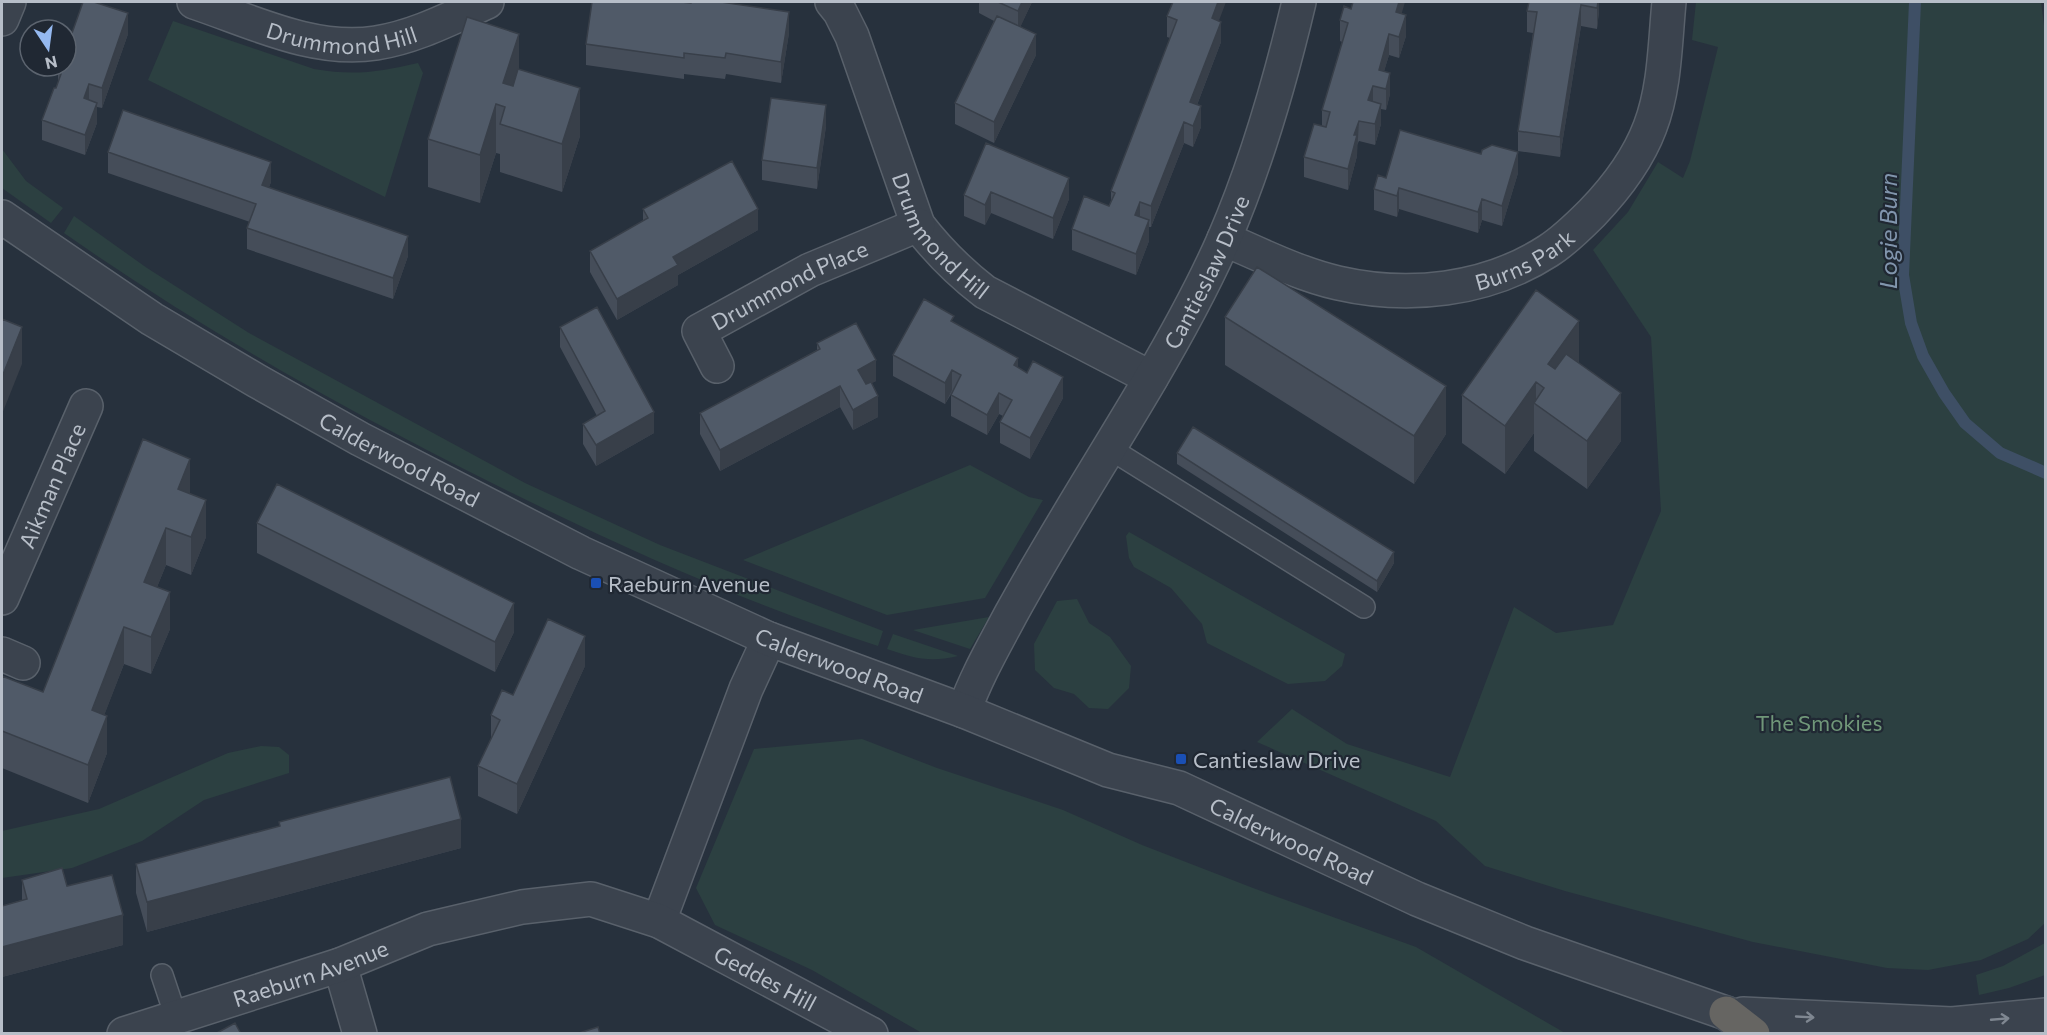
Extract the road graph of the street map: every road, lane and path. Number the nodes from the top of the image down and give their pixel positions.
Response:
1 (9, 2) edge
2 (194, 2) edge
3 (487, 2) edge
4 (1299, 2) edge
5 (1669, 2) edge
6 (842, 5) edge
7 (2, 19) edge
8 (2, 217) edge
9 (918, 225) junction
10 (1224, 239) junction
11 (717, 366) dead end
12 (1151, 378) junction
13 (86, 406) dead end
14 (1109, 448) junction
15 (2, 598) edge
16 (1364, 607) dead end
17 (769, 639) junction
18 (964, 711) junction
19 (659, 921) junction
20 (340, 965) junction
21 (162, 975) dead end
22 (1726, 1013) junction
23 (2046, 1015) edge
24 (176, 1017) junction
25 (124, 1034) edge
26 (360, 1034) edge
27 (871, 1034) edge
28 (1753, 1034) edge
29 (1773, 1034) edge

1 - 7 street
2 - 3 street, Drummond Hill
4 - 10 street, Cantieslaw Drive
5 - 10 street, Burns Park
6 - 9 street, Drummond Hill
8 - 17 street, Calderwood Road
9 - 11 street, Drummond Place
9 - 12 street, Drummond Hill
10 - 12 street, Cantieslaw Drive
12 - 14 street, Cantieslaw Drive
13 - 15 street, Aikman Place
14 - 16 lane
14 - 18 street, Cantieslaw Drive
17 - 18 street, Calderwood Road
17 - 19 street
18 - 22 street, Calderwood Road
19 - 20 street, Raeburn Avenue
19 - 27 street, Geddes Hill
20 - 24 street, Raeburn Avenue
20 - 26 street
21 - 24 lane
22 -> 23 street, Calderwood Road
22 - 28 highway
22 - 29 street, Calderwood Road
24 - 25 street, Raeburn Avenue

